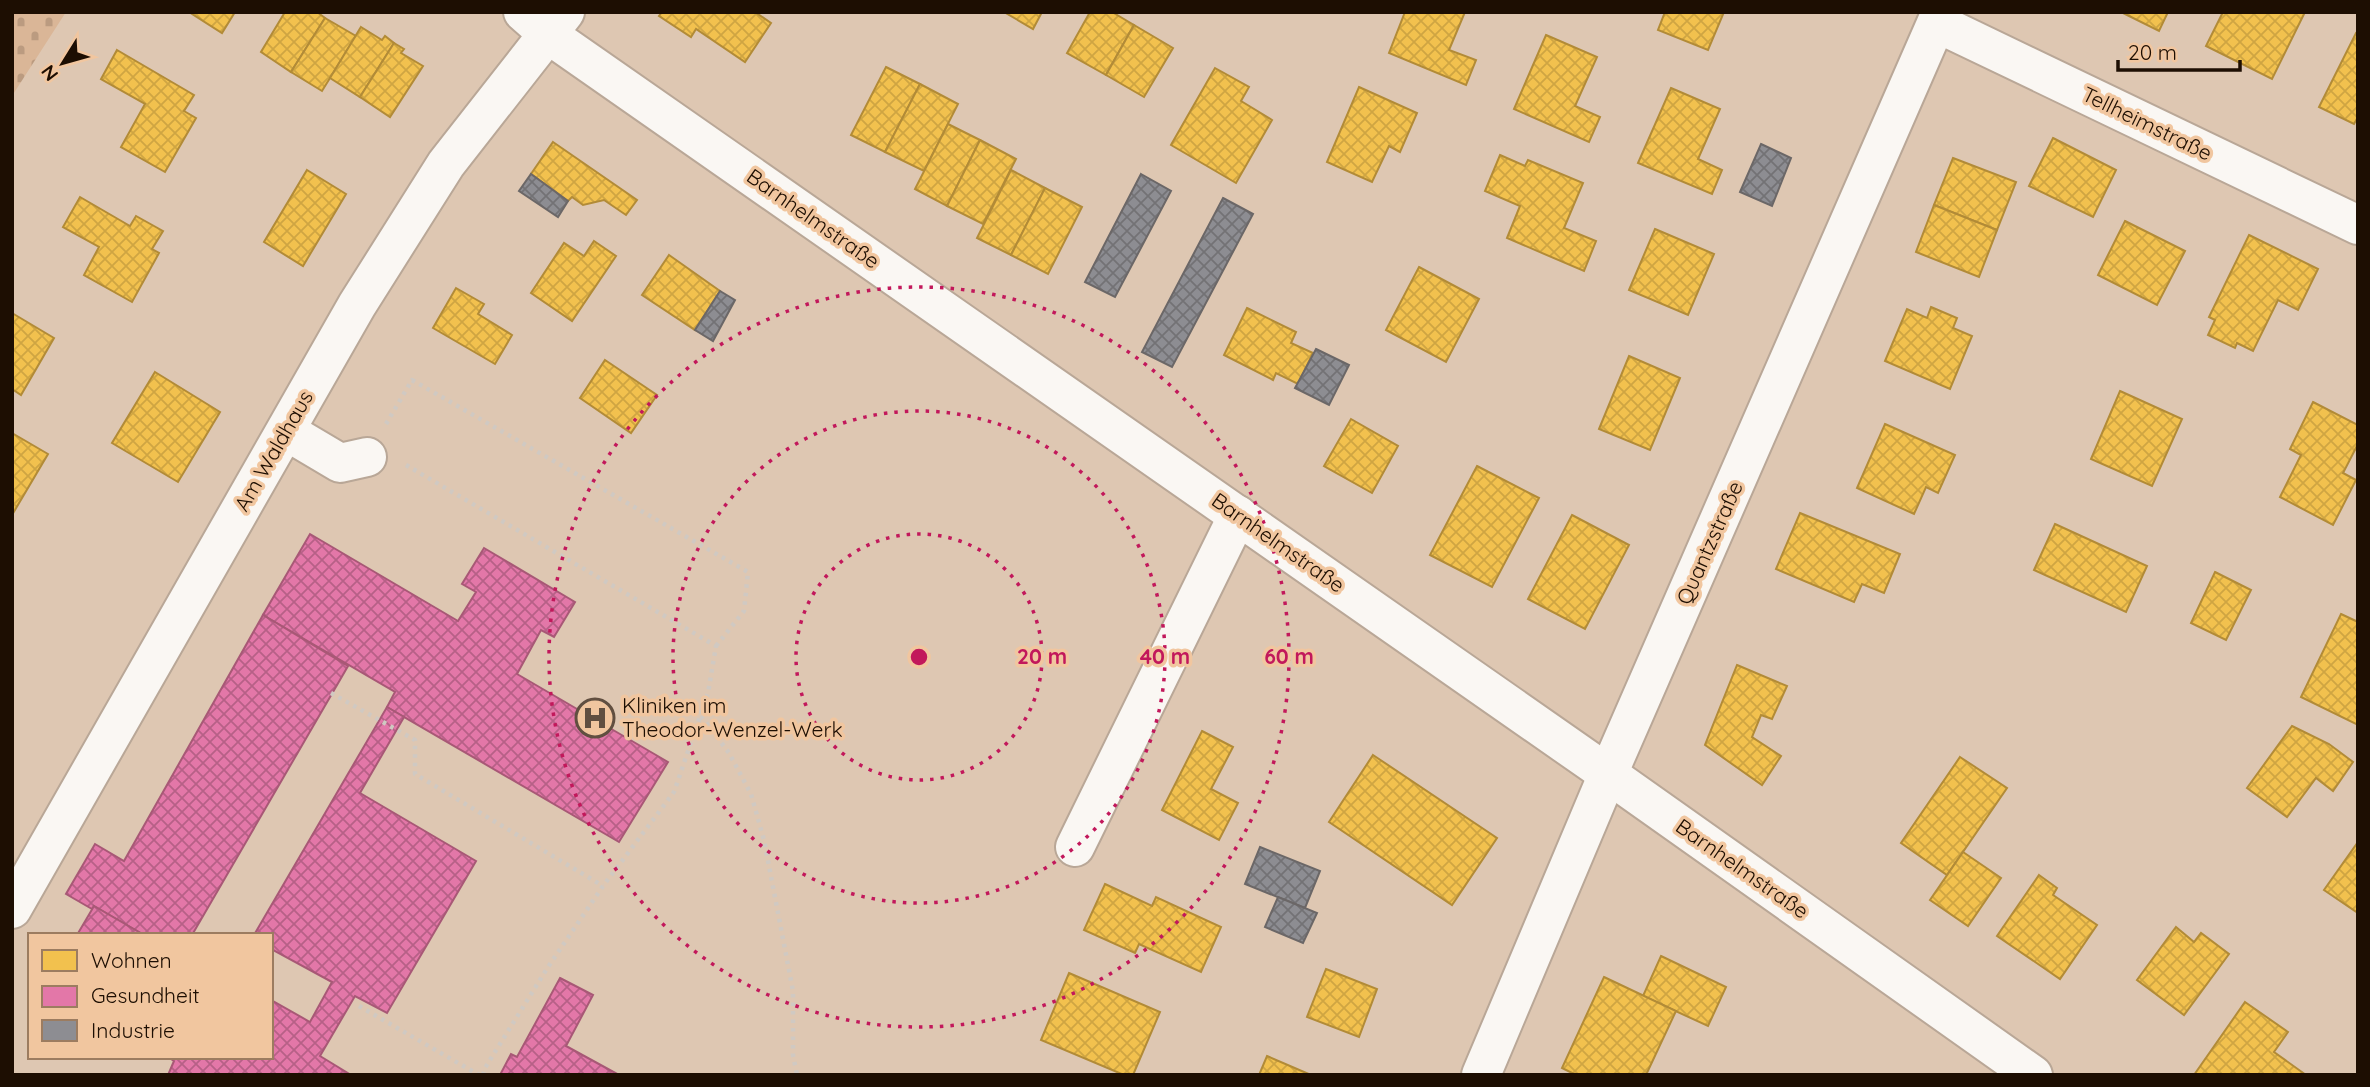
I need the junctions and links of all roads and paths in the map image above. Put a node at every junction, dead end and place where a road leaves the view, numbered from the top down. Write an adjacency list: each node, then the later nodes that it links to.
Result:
1 (1939, 18): 3 (street, Tellheimstraße); 10 (street, Quantzstraße)
2 (545, 20): 4 (street, Am Waldhaus); 6 (street, Barnhelmstraße)
3 (2358, 225)
4 (286, 431): 5 (street); 13 (street, Am Waldhaus)
5 (370, 451): 7 (path); 7 (path)
6 (1238, 516): 10 (street, Barnhelmstraße); 11 (street)
7 (716, 646): 9 (path)
8 (331, 693): 12 (path)
9 (700, 716): 12 (path); 16 (path)
10 (1608, 774): 17 (street, Quantzstraße); 18 (street, Barnhelmstraße)
11 (1075, 847)
12 (603, 886): 15 (path)
13 (12, 909)
14 (359, 1006): 15 (path)
15 (481, 1075)
16 (797, 1075)
17 (1481, 1075)
18 (2034, 1075)

